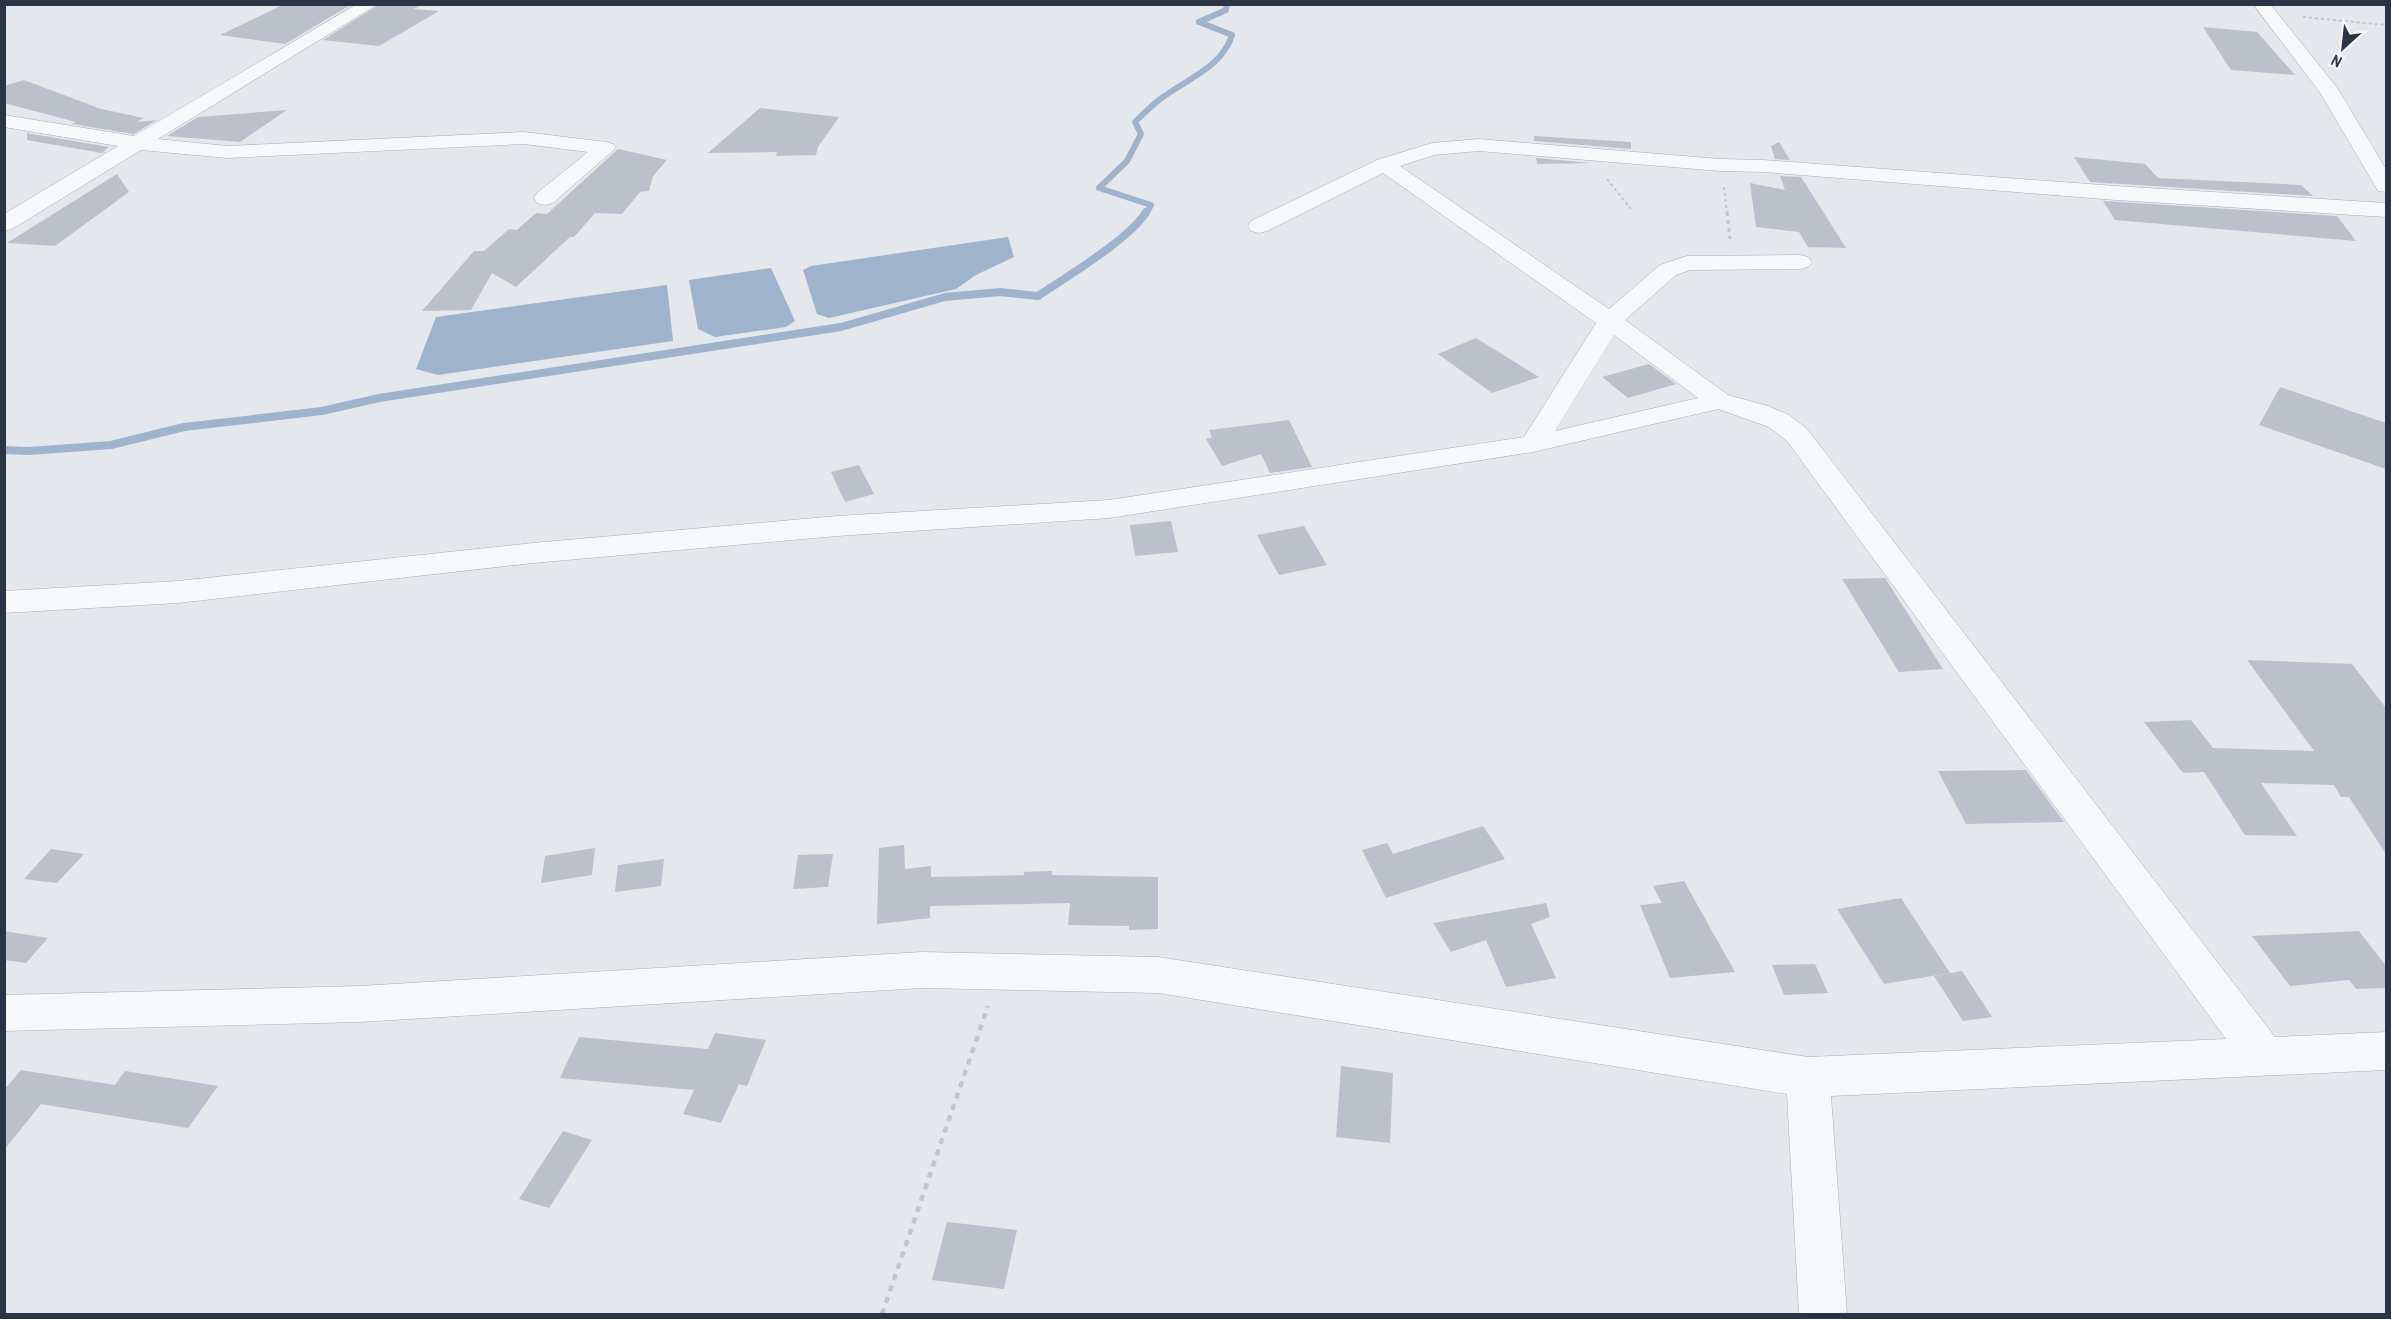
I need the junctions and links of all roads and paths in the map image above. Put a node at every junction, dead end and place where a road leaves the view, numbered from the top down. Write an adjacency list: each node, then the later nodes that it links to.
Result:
1 (370, 4): 5 (street)
2 (2264, 9): 3 (path); 8 (street)
3 (2386, 25)
4 (4, 121): 5 (street)
5 (136, 143): 9 (street); 11 (street)
6 (1384, 164): 7 (street); 12 (street); 15 (street)
7 (1720, 165): 10 (street); 13 (path)
8 (2386, 186)
9 (545, 198)
10 (2386, 210)
11 (4, 224)
12 (1259, 226)
13 (1722, 261): 14 (street); 15 (street)
14 (1800, 262)
15 (1610, 321): 16 (street); 17 (street)
16 (1719, 401): 17 (street); 22 (street)
17 (1533, 444): 18 (street)
18 (4, 602)
19 (1000, 972): 20 (street); 23 (street); 24 (path)
20 (4, 1013)
21 (2386, 1051): 22 (street)
22 (2264, 1056): 23 (street)
23 (1808, 1077): 25 (street)
24 (882, 1314)
25 (1823, 1314)

